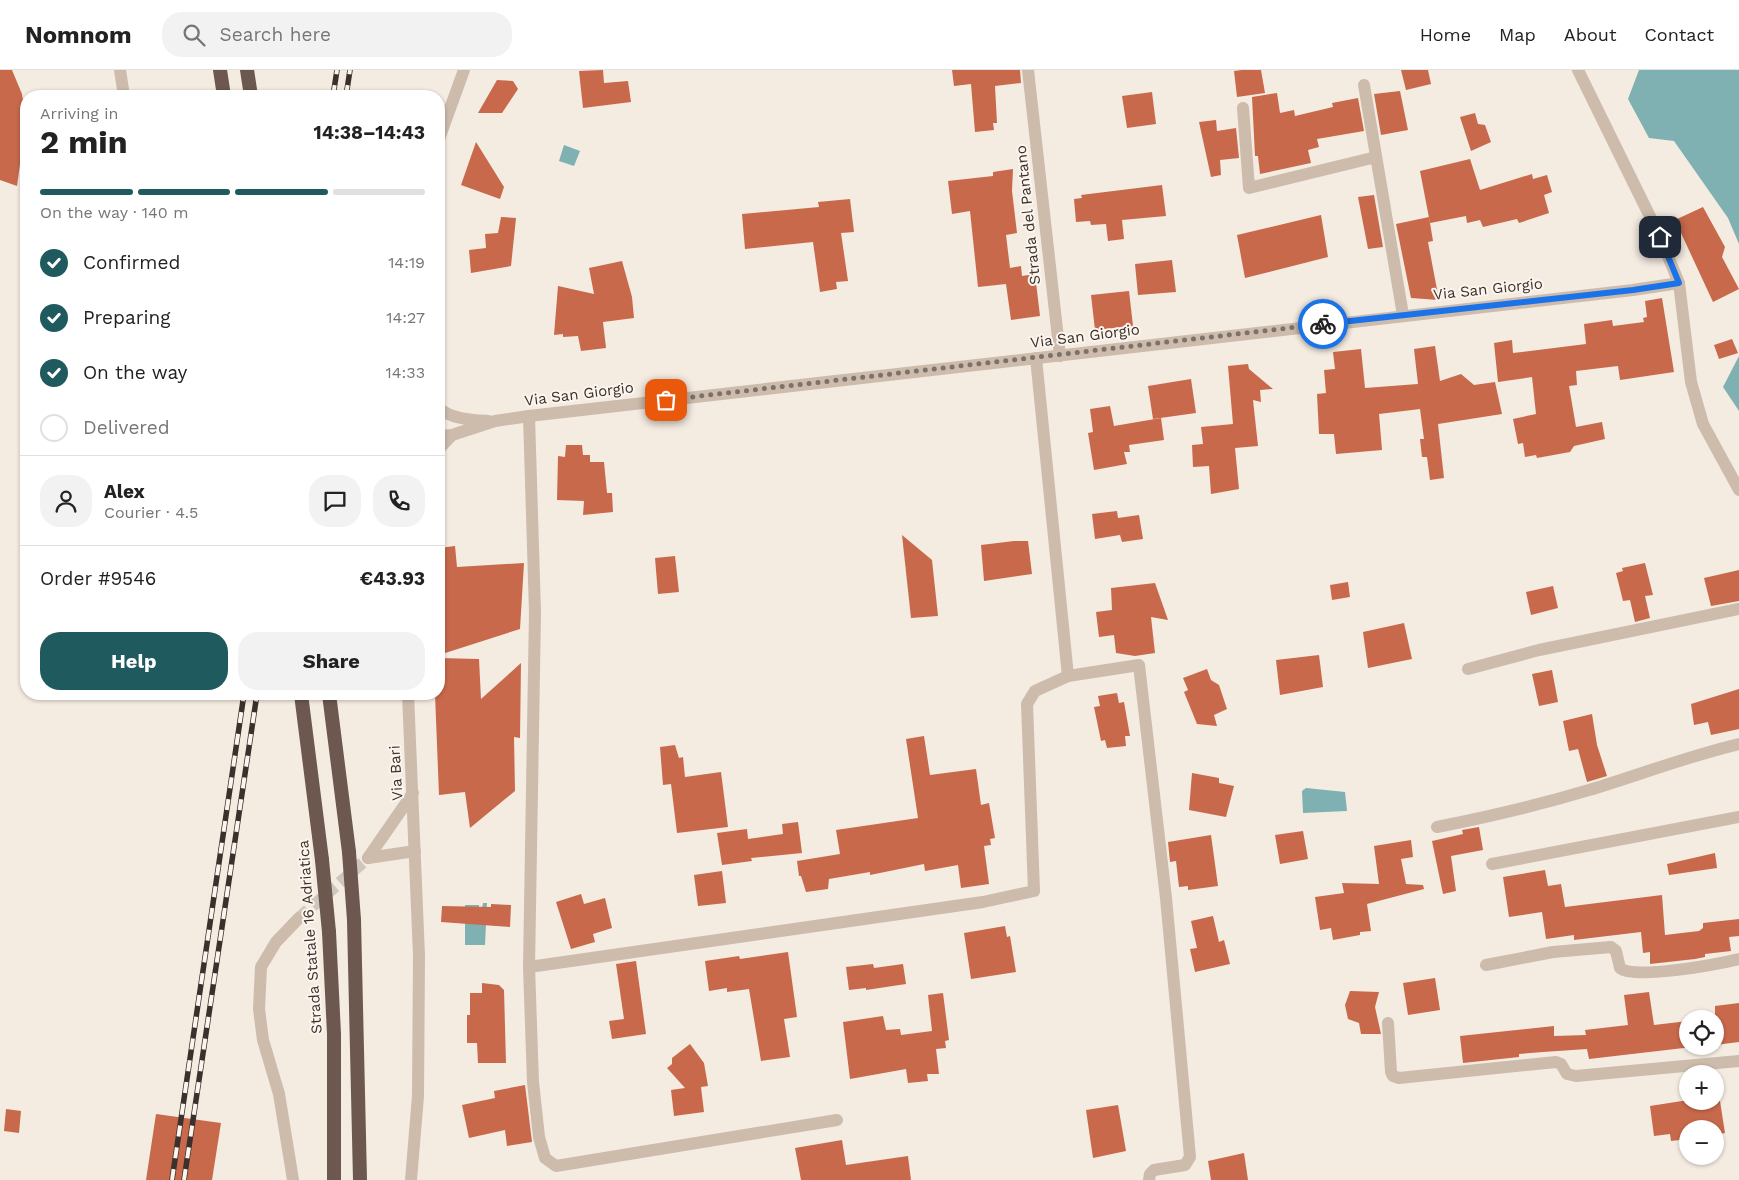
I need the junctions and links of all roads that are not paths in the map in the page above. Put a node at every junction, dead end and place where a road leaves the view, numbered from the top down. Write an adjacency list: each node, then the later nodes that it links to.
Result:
1 (120, 70): 8 (street)
2 (220, 70): 9 (highway)
3 (247, 70): 10 (highway)
4 (464, 70): 12 (street)
5 (1028, 70): 16 (street, Strada del Pantano)
6 (1578, 70): 14 (street)
7 (1364, 85): 13 (street)
8 (123, 90)
9 (223, 90)
10 (250, 90)
11 (1243, 108): 13 (street)
12 (445, 122)
13 (1376, 158): 15 (street)
14 (1679, 283): 15 (street, Via San Giorgio); 24 (street)
15 (1403, 315): 16 (street, Via San Giorgio)
16 (1060, 356): 17 (street, Via San Giorgio)
17 (1036, 358): 19 (street, Via San Giorgio); 27 (street)
18 (445, 413): 20 (street, Via San Giorgio)
19 (529, 416): 20 (street, Via San Giorgio); 40 (street)
20 (495, 422): 21 (street, Via San Giorgio)
21 (452, 435): 22 (street, Via San Giorgio); 23 (street)
22 (445, 436)
23 (445, 443)
24 (1739, 490)
25 (1739, 609): 26 (street)
26 (1468, 669)
27 (1068, 676): 40 (street); 48 (street)
28 (302, 700): 45 (highway, Strada Statale 16 Adriatica, bridge)
29 (330, 700): 46 (highway, bridge)
30 (408, 700): 32 (street, Via Bari)
31 (1739, 744): 34 (street)
32 (413, 793): 35 (street, Via Bari); 35 (street)
33 (1739, 817): 36 (street)
34 (1437, 827)
35 (415, 851): 47 (street, Via Bari)
36 (1492, 864)
37 (299, 918): 44 (street)
38 (1739, 959): 39 (street)
39 (1486, 965)
40 (529, 967): 43 (street)
41 (1388, 1023): 42 (street)
42 (1739, 1061)
43 (837, 1120)
44 (293, 1180)
45 (334, 1180)
46 (360, 1180)
47 (411, 1180)
48 (1148, 1180)

